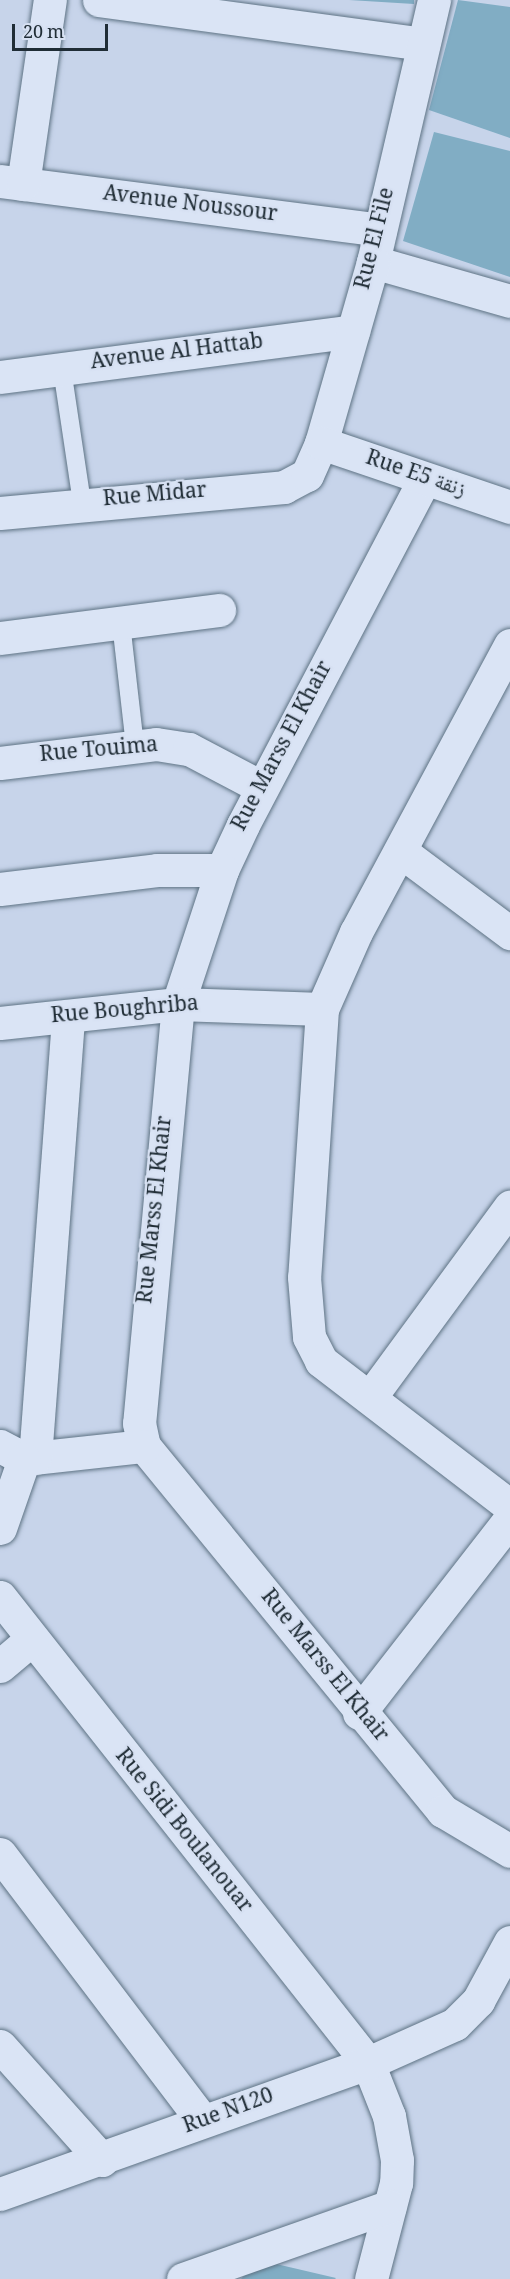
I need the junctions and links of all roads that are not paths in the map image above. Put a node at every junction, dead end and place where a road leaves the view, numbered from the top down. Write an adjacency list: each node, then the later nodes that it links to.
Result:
1 (50, 0): 5 (street)
2 (99, 0): 4 (street)
3 (434, 0): 4 (street, Rue El File)
4 (423, 44): 6 (street, Rue El File)
5 (12, 182): 6 (street, Avenue Noussour)
6 (380, 230): 7 (street, Rue El File)
7 (373, 262): 8 (street); 9 (street, Rue El File)
8 (510, 301)
9 (353, 331): 10 (street, Avenue Al Hattab); 12 (street, Rue El File)
10 (62, 369): 11 (street, Avenue Al Hattab); 15 (lane)
11 (0, 377)
12 (321, 443): 13 (street, Rue El File); 14 (street, Rue E5 زنقة)
13 (307, 475): 15 (street, Rue Midar)
14 (424, 480): 16 (street, Rue E5 زنقة); 25 (street, Rue Marss El Khair)
15 (82, 503): 17 (street, Rue Midar)
16 (510, 507)
17 (0, 513)
18 (219, 610): 19 (street)
19 (121, 623): 20 (street); 23 (lane)
20 (0, 639)
21 (510, 645): 22 (street)
22 (499, 691): 26 (street)
23 (135, 746): 24 (street, Rue Touima); 25 (street, Rue Touima)
24 (0, 763)
25 (261, 787): 27 (street, Rue Marss El Khair)
26 (403, 853): 29 (street); 31 (street)
27 (222, 870): 28 (street); 30 (street, Rue Marss El Khair)
28 (0, 889)
29 (510, 933)
30 (178, 1004): 31 (street, Rue Boughriba); 32 (street, Rue Boughriba); 36 (street, Rue Marss El Khair)
31 (322, 1009): 35 (street)
32 (68, 1016): 33 (street, Rue Boughriba); 37 (street)
33 (0, 1023)
34 (510, 1207): 35 (street)
35 (371, 1396): 38 (street)
36 (144, 1446): 37 (street); 44 (street, Rue Marss El Khair)
37 (20, 1454): 40 (street)
38 (510, 1506)
39 (510, 1519): 44 (street)
40 (0, 1528)
41 (0, 1597): 42 (street, Rue Sidi Boulanouar)
42 (32, 1639): 43 (street); 49 (street, Rue Sidi Boulanouar)
43 (0, 1666)
44 (359, 1713): 45 (street, Rue Marss El Khair)
45 (510, 1851)
46 (0, 1854): 50 (street)
47 (510, 1942): 49 (street, Rue N120)
48 (0, 2046): 51 (street)
49 (368, 2063): 50 (street, Rue N120); 53 (street, Rue Sidi Boulanouar)
50 (203, 2121): 51 (street, Rue N120)
51 (102, 2160): 52 (street, Rue N120)
52 (0, 2194)
53 (390, 2206): 54 (street); 55 (street, Rue Sidi Boulanouar)
54 (195, 2277)
55 (371, 2279)

